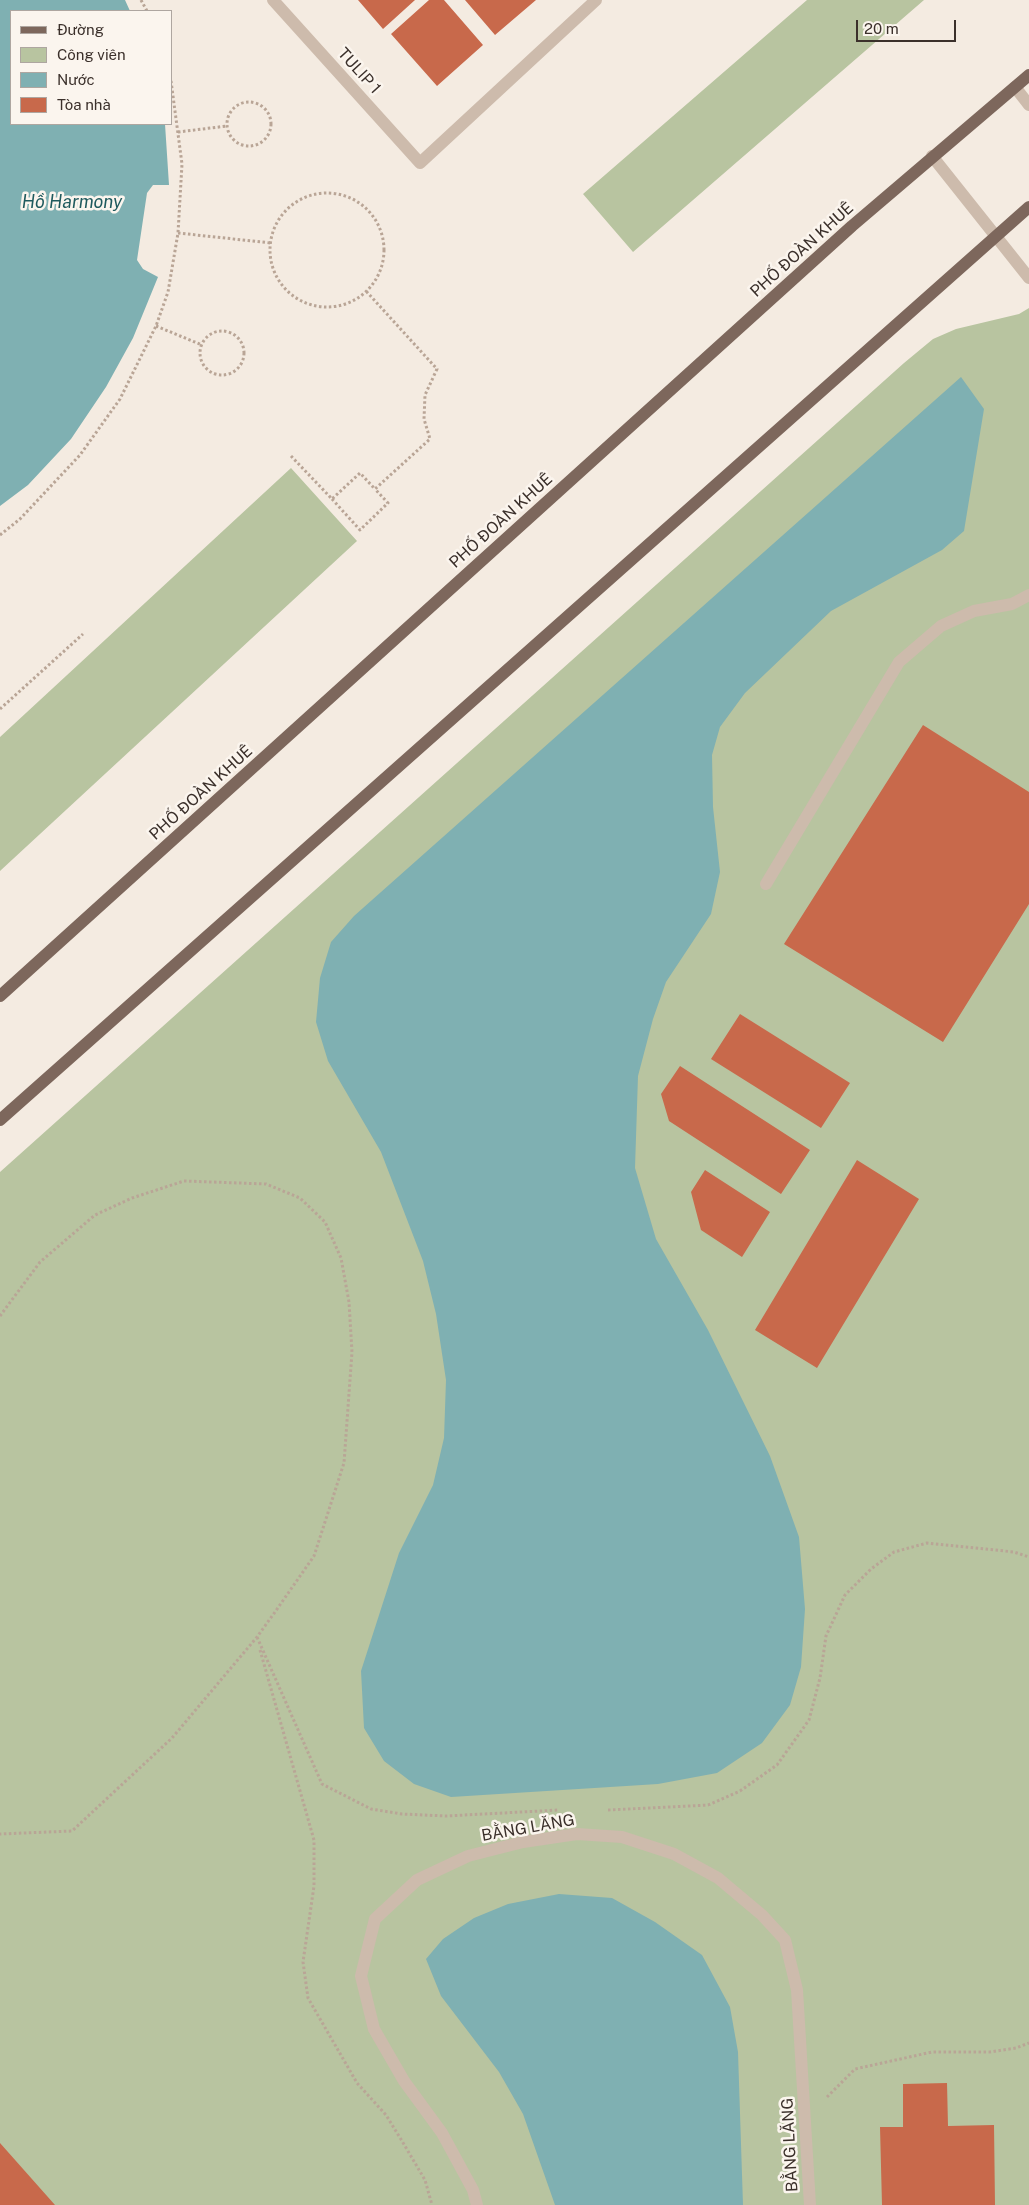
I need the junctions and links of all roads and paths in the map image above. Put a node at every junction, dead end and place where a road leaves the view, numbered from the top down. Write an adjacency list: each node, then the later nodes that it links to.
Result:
1 (273, 0): 2 (street, TULIP 1)
2 (596, 0)
3 (1029, 75): 4 (main road, PHỐ ĐOÀN KHUÊ)
4 (1015, 87): 6 (street); 9 (main road, PHỐ ĐOÀN KHUÊ)
5 (172, 88): 8 (path)
6 (1029, 105)
7 (227, 126): 7 (path); 8 (path)
8 (178, 132): 11 (path)
9 (932, 156): 12 (street); 26 (main road, PHỐ ĐOÀN KHUÊ)
10 (1029, 207): 12 (main road)
11 (178, 233): 13 (path); 16 (path)
12 (996, 237): 14 (street); 27 (main road)
13 (271, 243): 15 (path); 15 (path)
14 (1029, 278)
15 (366, 291): 19 (path)
16 (156, 326): 17 (path); 21 (path)
17 (202, 345): 17 (path)
18 (291, 456): 20 (path)
19 (375, 489): 20 (path); 20 (path)
20 (332, 499)
21 (0, 535)
22 (1029, 595): 25 (street)
23 (83, 634): 24 (path)
24 (0, 709)
25 (766, 884)
26 (0, 996)
27 (0, 1120)
28 (0, 1316): 30 (path)
29 (1029, 1558): 32 (path)
30 (256, 1637): 31 (path); 33 (path); 36 (path)
31 (566, 1810)
32 (601, 1810)
33 (0, 1834)
34 (1029, 2043): 35 (path)
35 (822, 2101)
36 (432, 2205)
37 (477, 2205): 38 (street, BẰNG LĂNG)
38 (810, 2205)

